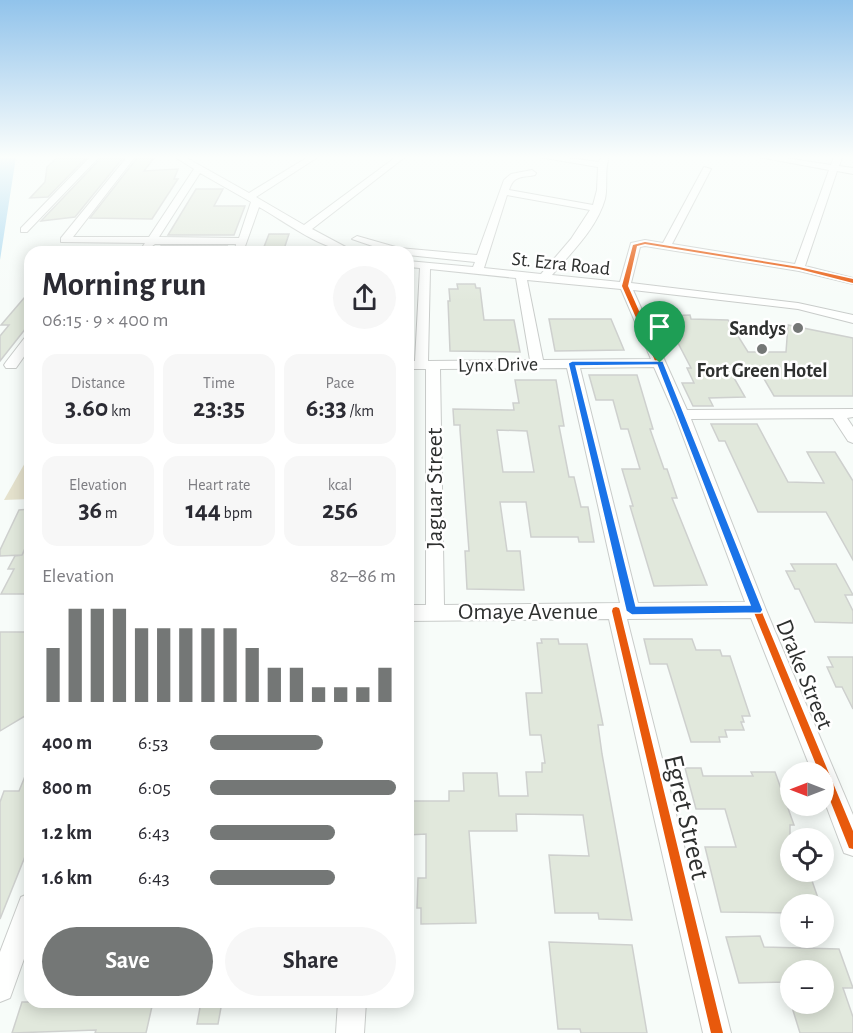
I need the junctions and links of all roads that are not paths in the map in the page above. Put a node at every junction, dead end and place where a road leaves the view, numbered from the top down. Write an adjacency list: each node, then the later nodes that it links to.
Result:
1 (48, 205): 14 (street)
2 (91, 205): 16 (street)
3 (176, 205): 17 (street)
4 (252, 205): 18 (street)
5 (262, 205): 13 (street)
6 (336, 205): 13 (street)
7 (499, 205): 27 (street)
8 (579, 205): 12 (street)
9 (597, 205): 12 (street)
10 (688, 205): 19 (street)
11 (822, 205): 29 (street)
12 (595, 208): 31 (street)
13 (304, 229): 23 (street)
14 (24, 230)
15 (357, 239): 24 (street)
16 (103, 240): 17 (street); 20 (street)
17 (152, 241): 18 (street); 21 (street)
18 (244, 241): 22 (street)
19 (667, 245): 29 (street); 33 (street)
20 (98, 246)
21 (148, 246)
22 (242, 246)
23 (327, 246)
24 (381, 246)
25 (414, 254): 27 (street)
26 (414, 265): 28 (street, St. Ezra Road)
27 (480, 265): 28 (street, St. Ezra Road); 30 (street, St. Ezra Road)
28 (425, 266): 39 (street, Jaguar Street)
29 (799, 268): 32 (street)
30 (521, 275): 31 (street, St. Ezra Road); 36 (street)
31 (545, 277): 33 (street, St. Ezra Road)
32 (853, 281)
33 (625, 286): 34 (street, St. Ezra Road); 38 (street, Drake Street)
34 (853, 319)
35 (24, 347): 40 (street)
36 (537, 363): 37 (street, Lynx Drive); 39 (street, Lynx Drive)
37 (572, 363): 38 (street, Lynx Drive); 47 (street, Egret Street)
38 (660, 363): 42 (street, Drake Street)
39 (421, 364): 46 (street, Jaguar Street)
40 (11, 365)
41 (853, 413): 43 (street)
42 (682, 414): 43 (street); 45 (street, Drake Street)
43 (837, 414): 44 (street)
44 (853, 438)
45 (757, 610): 47 (street, Omaye Avenue); 49 (street, Drake Street)
46 (435, 611): 47 (street, Omaye Avenue); 48 (street, Omaye Avenue)
47 (624, 611): 55 (street, Egret Street)
48 (414, 613)
49 (845, 806): 50 (street, Drake Street)
50 (853, 844)
51 (24, 922): 52 (street)
52 (0, 988)
53 (352, 1008): 54 (street)
54 (350, 1033)
55 (717, 1033)

